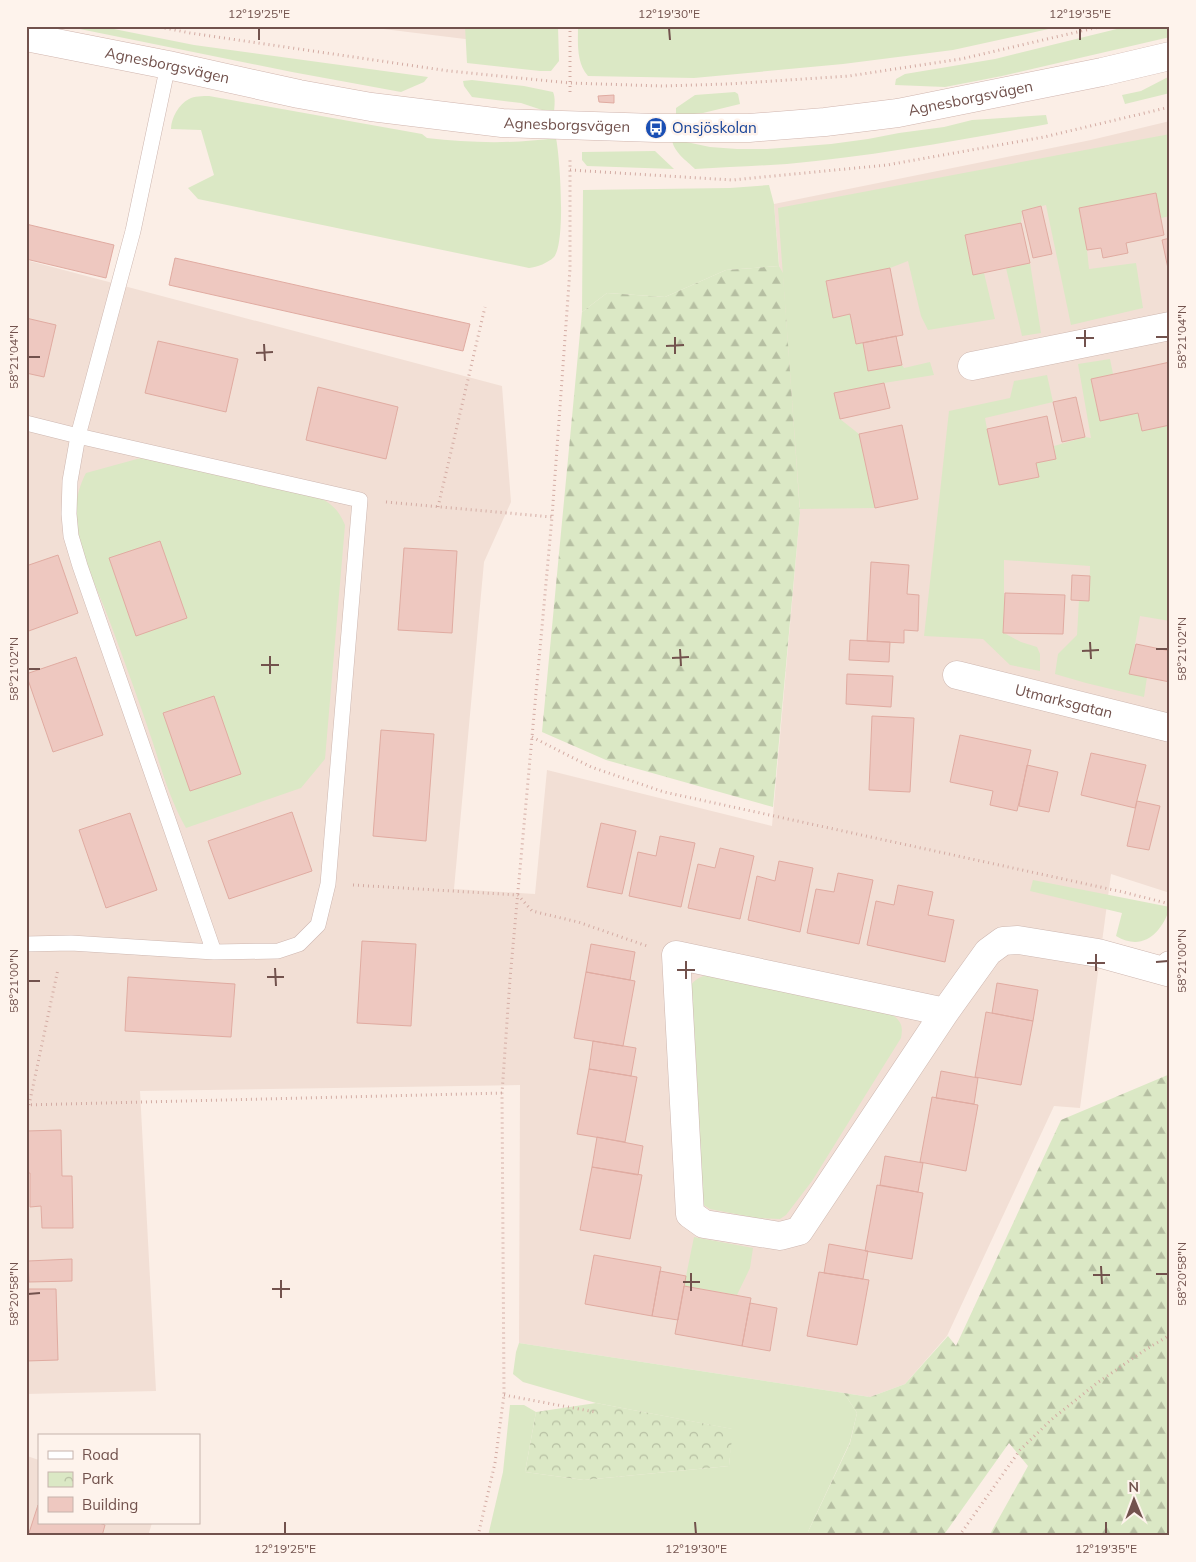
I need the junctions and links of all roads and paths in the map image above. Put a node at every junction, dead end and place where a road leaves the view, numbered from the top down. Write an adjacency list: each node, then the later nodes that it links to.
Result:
1 (155, 26): 7 (path)
2 (570, 26): 7 (path)
3 (1103, 26): 7 (path)
4 (26, 37): 6 (street, Agnesborgsvägen)
5 (1170, 56): 9 (street, Agnesborgsvägen)
6 (168, 65): 9 (street, Agnesborgsvägen); 15 (lane)
7 (570, 83): 9 (path)
8 (1170, 107): 10 (path)
9 (571, 126): 10 (path)
10 (570, 170): 18 (path)
11 (485, 307): 17 (path)
12 (1170, 326): 13 (street)
13 (972, 366)
14 (26, 422): 15 (lane)
15 (78, 436): 16 (lane); 27 (lane)
16 (360, 500): 17 (path); 22 (lane)
17 (438, 507): 18 (path)
18 (552, 517): 21 (path)
19 (957, 675): 20 (street, Utmarksgatan)
20 (1170, 728)
21 (532, 737): 23 (path); 24 (path)
22 (328, 884): 23 (path); 27 (lane)
23 (518, 895): 28 (path); 31 (path)
24 (1170, 904)
25 (26, 944): 26 (lane)
26 (63, 944): 27 (lane); 32 (path)
27 (214, 952)
28 (676, 955): 30 (street); 30 (street)
29 (1170, 965): 30 (street)
30 (945, 1012)
31 (502, 1093): 32 (path); 34 (path)
32 (27, 1105)
33 (1170, 1335): 37 (path)
34 (504, 1395): 35 (path); 36 (path)
35 (595, 1412)
36 (478, 1536)
37 (959, 1536)

